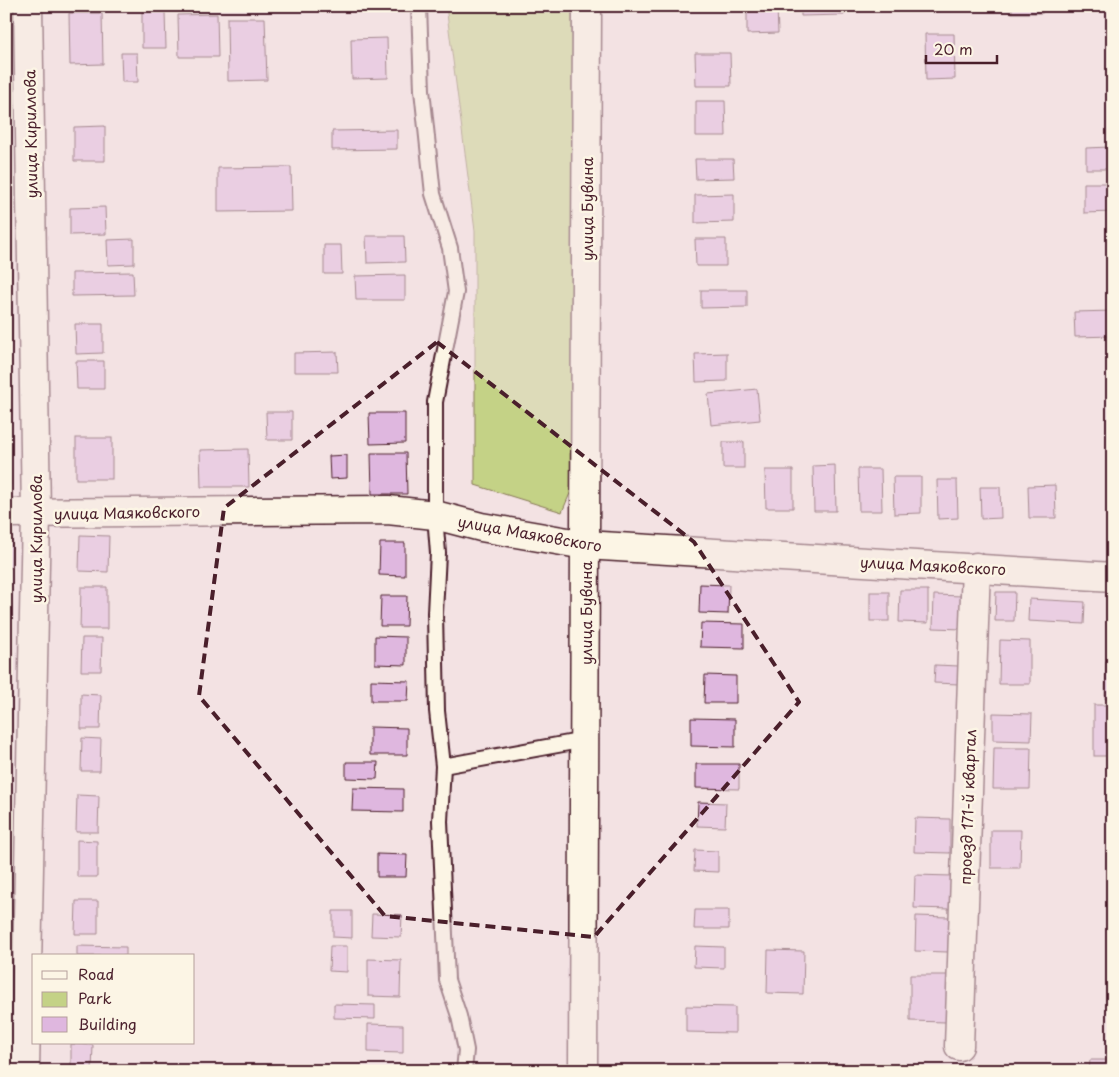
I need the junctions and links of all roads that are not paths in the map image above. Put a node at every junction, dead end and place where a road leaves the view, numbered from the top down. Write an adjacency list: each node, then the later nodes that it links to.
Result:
1 (28, 6): 5 (street, улица Кириллова)
2 (419, 6): 6 (lane)
3 (587, 6): 7 (street, улица Бувина)
4 (6, 513): 5 (street, улица Маяковского)
5 (36, 513): 6 (street, улица Маяковского); 13 (street, улица Кириллова)
6 (434, 515): 7 (street, улица Маяковского); 11 (lane)
7 (585, 545): 8 (street, улица Маяковского); 10 (street, улица Бувина)
8 (976, 567): 9 (street, улица Маяковского); 12 (street, проезд 171-й квартал)
9 (1113, 577)
10 (584, 740): 11 (lane); 15 (street, улица Бувина)
11 (443, 766): 14 (lane)
12 (959, 1046)
13 (25, 1071)
14 (464, 1071)
15 (584, 1071)

